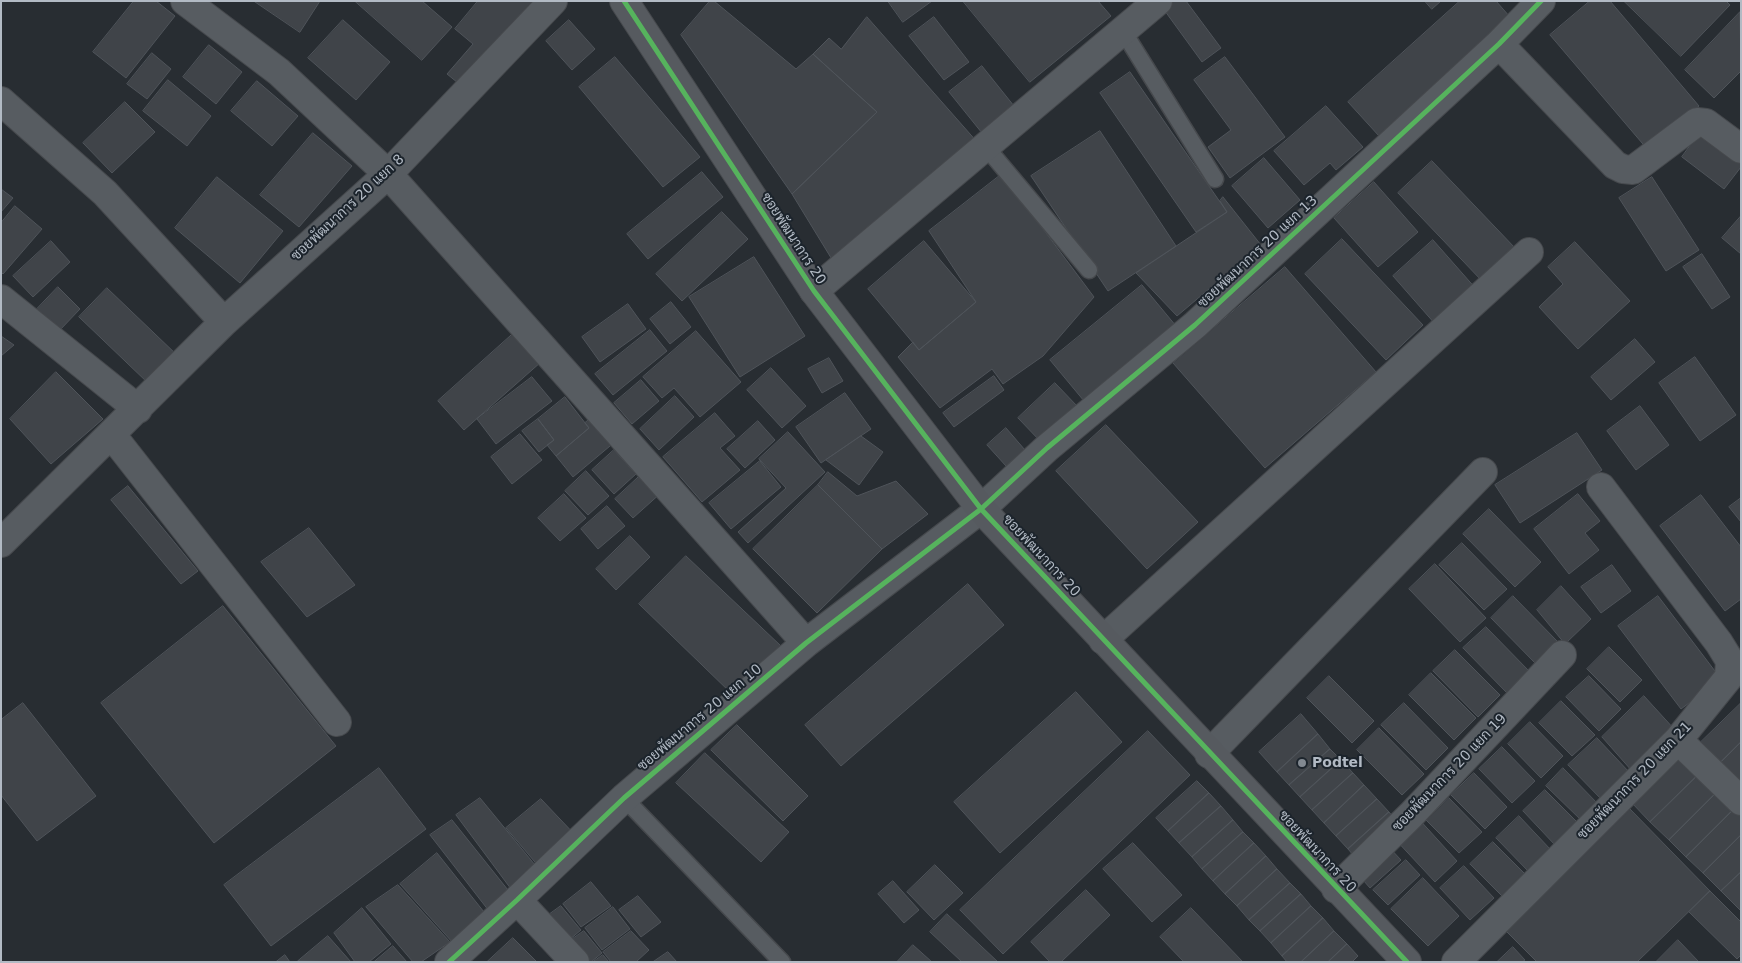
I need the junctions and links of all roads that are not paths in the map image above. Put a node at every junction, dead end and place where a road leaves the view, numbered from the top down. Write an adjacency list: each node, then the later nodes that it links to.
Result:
1 (185, 1): 11 (street)
2 (553, 1): 11 (street, ซอยพัฒนาการ 20 แยก 8)
3 (624, 1): 15 (street, ซอยพัฒนาการ 20)
4 (1158, 1): 6 (street)
5 (1541, 1): 7 (street, ซอยพัฒนาการ 20 แยก 13)
6 (1123, 31): 9 (street); 12 (lane)
7 (1499, 44): 10 (street); 22 (street, ซอยพัฒนาการ 20 แยก 13)
8 (1, 101): 17 (street)
9 (986, 147): 14 (lane); 15 (street)
10 (1741, 149)
11 (388, 174): 17 (street, ซอยพัฒนาการ 20 แยก 8); 25 (street)
12 (1215, 178)
13 (1529, 252): 24 (street)
14 (1089, 270)
15 (814, 291): 22 (street, ซอยพัฒนาการ 20)
16 (1, 299): 18 (street)
17 (224, 322): 18 (street, ซอยพัฒนาการ 20 แยก 8)
18 (138, 409): 19 (street, ซอยพัฒนาการ 20 แยก 8)
19 (111, 434): 23 (street, ซอยพัฒนาการ 20 แยก 8); 27 (street)
20 (1484, 472): 29 (street)
21 (1601, 487): 28 (street, ซอยพัฒนาการ 20 แยก 21)
22 (981, 509): 24 (street, ซอยพัฒนาการ 20); 25 (street, ซอยพัฒนาการ 20 แยก 10)
23 (1, 543)
24 (1103, 640): 29 (street, ซอยพัฒนาการ 20)
25 (806, 643): 30 (street, ซอยพัฒนาการ 20 แยก 10)
26 (1562, 655): 32 (street, ซอยพัฒนาการ 20 แยก 19)
27 (338, 722)
28 (1678, 740): 31 (street); 38 (street, ซอยพัฒนาการ 20 แยก 21)
29 (1209, 754): 32 (street, ซอยพัฒนาการ 20)
30 (624, 798): 33 (street, ซอยพัฒนาการ 20 แยก 10); 36 (lane)
31 (1741, 801)
32 (1336, 889): 37 (street, ซอยพัฒนาการ 20)
33 (517, 900): 34 (street, ซอยพัฒนาการ 20 แยก 10); 35 (street)
34 (449, 962)
35 (575, 962)
36 (782, 962)
37 (1407, 962)
38 (1456, 962)

